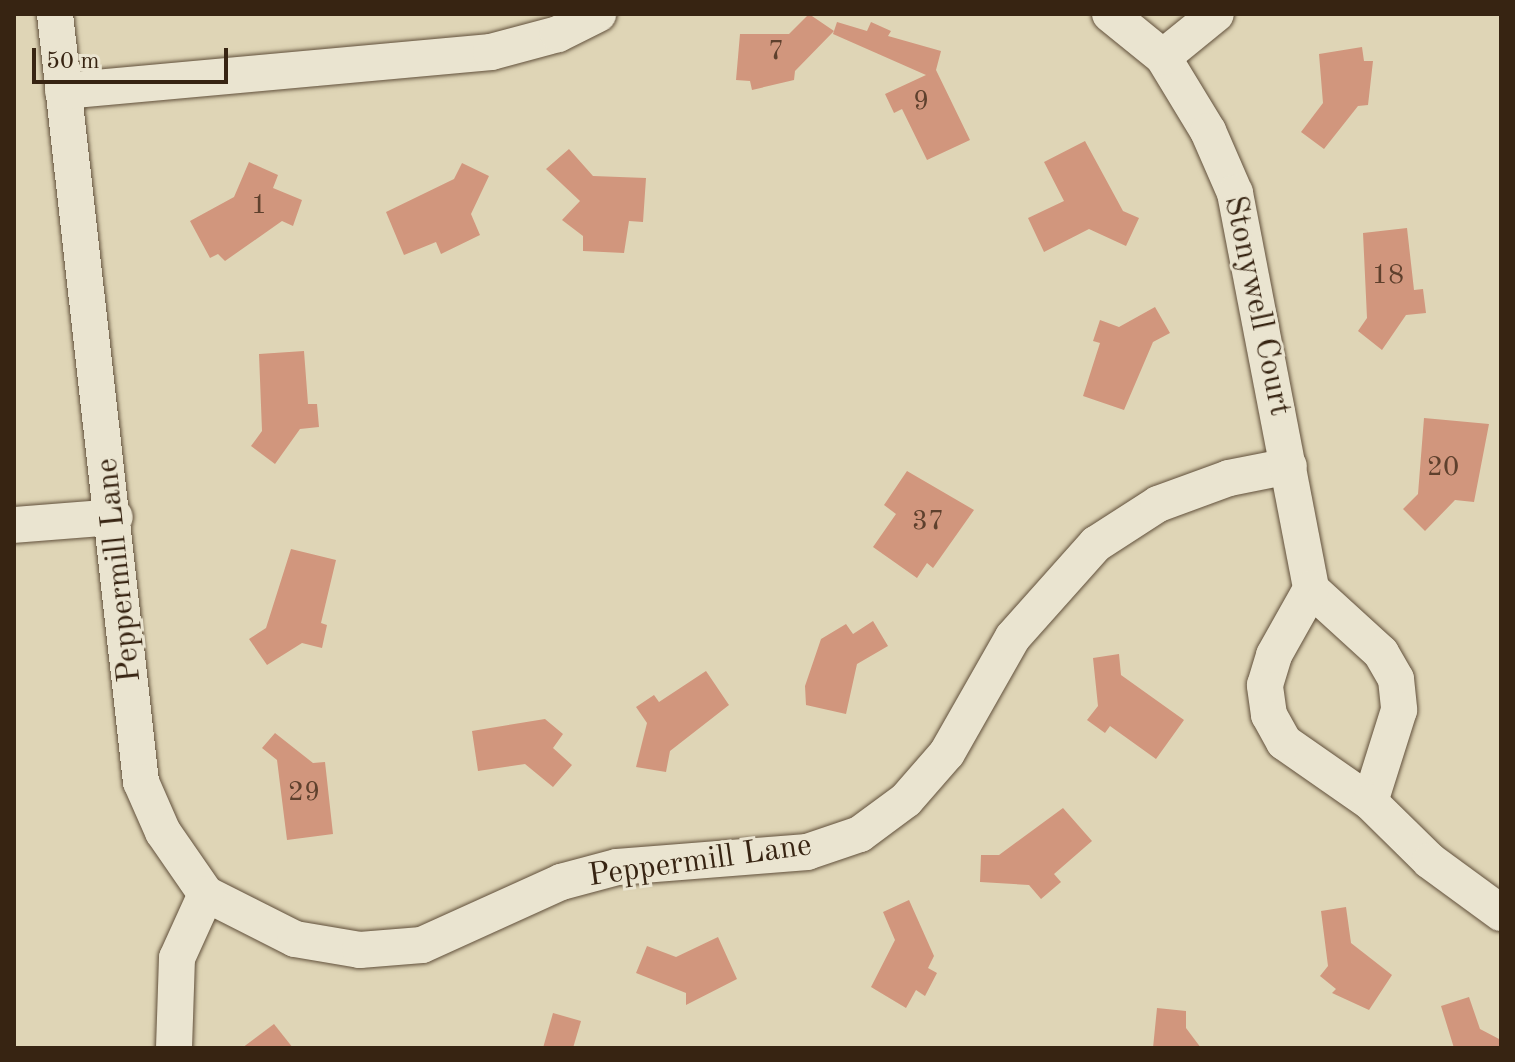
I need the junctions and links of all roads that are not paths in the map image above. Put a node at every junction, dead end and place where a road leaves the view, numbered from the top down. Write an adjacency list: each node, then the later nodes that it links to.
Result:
1 (55, 14): 6 (street, Peppermill Lane)
2 (598, 14): 6 (street)
3 (1110, 14): 5 (street, Stonywell Court)
4 (1216, 14): 5 (street)
5 (1163, 57): 7 (street, Stonywell Court)
6 (63, 91): 8 (street, Peppermill Lane)
7 (1289, 466): 10 (street, Stonywell Court); 12 (street, Peppermill Lane)
8 (115, 517): 9 (street); 12 (street, Peppermill Lane)
9 (14, 525)
10 (1311, 589): 11 (street); 11 (street)
11 (1370, 802): 13 (street)
12 (206, 894): 14 (street)
13 (1501, 913)
14 (174, 1048)

